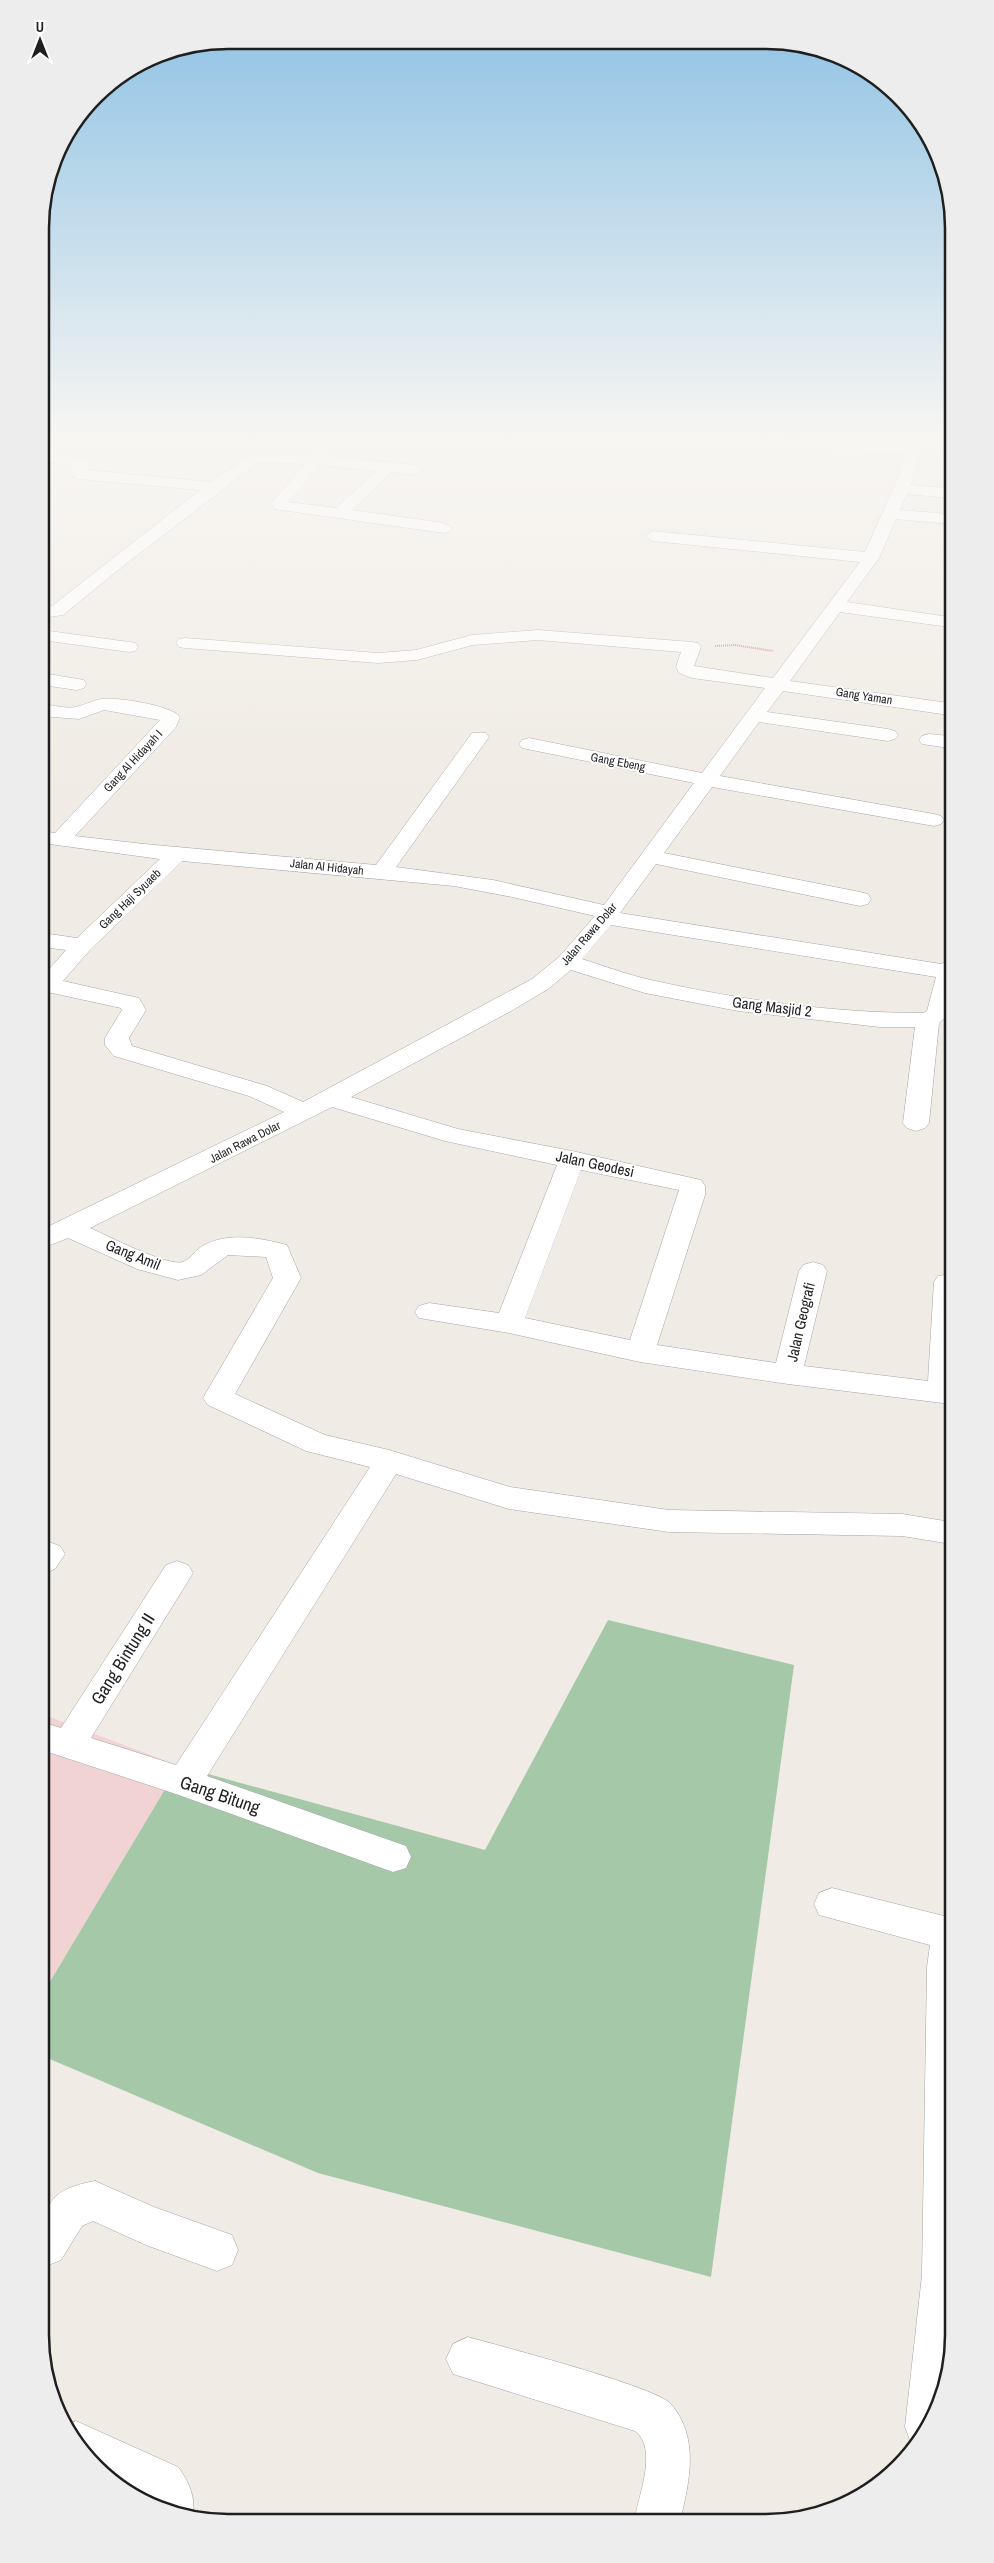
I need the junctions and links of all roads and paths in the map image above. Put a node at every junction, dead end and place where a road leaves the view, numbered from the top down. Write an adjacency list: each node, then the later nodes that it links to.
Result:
1 (123, 558): 5 (street)
2 (867, 558): 3 (street)
3 (871, 558): 4 (street, Jalan Rawa Dolar)
4 (836, 606): 6 (street); 13 (street, Jalan Rawa Dolar)
5 (49, 612)
6 (945, 621)
7 (49, 636): 9 (street)
8 (185, 643): 10 (street)
9 (129, 647)
10 (692, 647): 11 (path); 13 (street, Gang Yaman)
11 (777, 651)
12 (49, 680): 14 (street)
13 (779, 683): 15 (street, Gang Yaman); 17 (street, Jalan Rawa Dolar)
14 (77, 684)
15 (945, 708)
16 (49, 711): 25 (street, Gang Al Hidayah I)
17 (755, 716): 18 (street); 23 (street, Jalan Rawa Dolar)
18 (888, 734)
19 (479, 737): 28 (street)
20 (929, 740): 21 (street)
21 (945, 742)
22 (529, 744): 23 (street, Gang Ebeng)
23 (708, 780): 24 (street, Gang Ebeng); 27 (street, Jalan Rawa Dolar)
24 (934, 820)
25 (51, 838): 26 (street, Jalan Al Hidayah)
26 (178, 853): 28 (street, Jalan Al Hidayah); 32 (street, Gang Haji Syuaeb)
27 (650, 857): 29 (street); 30 (street, Jalan Rawa Dolar)
28 (381, 873): 30 (street, Jalan Al Hidayah)
29 (860, 899)
30 (607, 915): 33 (street, Jalan Rawa Dolar); 34 (street, Jalan Al Hidayah)
31 (49, 941): 32 (street)
32 (82, 945): 35 (street, Gang Haji Syuaeb)
33 (567, 962): 38 (street, Gang Masjid 2); 39 (street, Jalan Rawa Dolar)
34 (945, 969)
35 (49, 980)
36 (49, 985): 40 (street)
37 (945, 986): 38 (street)
38 (928, 1020): 41 (street)
39 (330, 1098): 40 (street, Jalan Rawa Dolar); 42 (street, Jalan Geodesi)
40 (304, 1112): 43 (street, Jalan Rawa Dolar)
41 (916, 1123)
42 (572, 1159): 47 (street); 48 (street, Jalan Geodesi)
43 (69, 1228): 44 (street, Jalan Rawa Dolar); 51 (street, Gang Amil)
44 (49, 1237)
45 (813, 1270): 49 (street, Jalan Geografi)
46 (429, 1312): 47 (street)
47 (509, 1324): 48 (street)
48 (640, 1352): 49 (street)
49 (788, 1374): 50 (street)
50 (945, 1394)
51 (389, 1461): 52 (street); 55 (street)
52 (945, 1532)
53 (177, 1573): 54 (street, Gang Bintung II)
54 (57, 1741): 55 (street, Gang Bitung)
55 (184, 1782): 56 (street, Gang Bitung)
56 (394, 1857)
57 (832, 1904): 58 (street)
58 (945, 1932)
59 (945, 2070): 63 (street)
60 (49, 2240): 61 (street)
61 (217, 2250)
62 (468, 2359): 66 (street)
63 (929, 2411)
64 (90, 2450): 65 (street)
65 (170, 2505)
66 (659, 2514)

